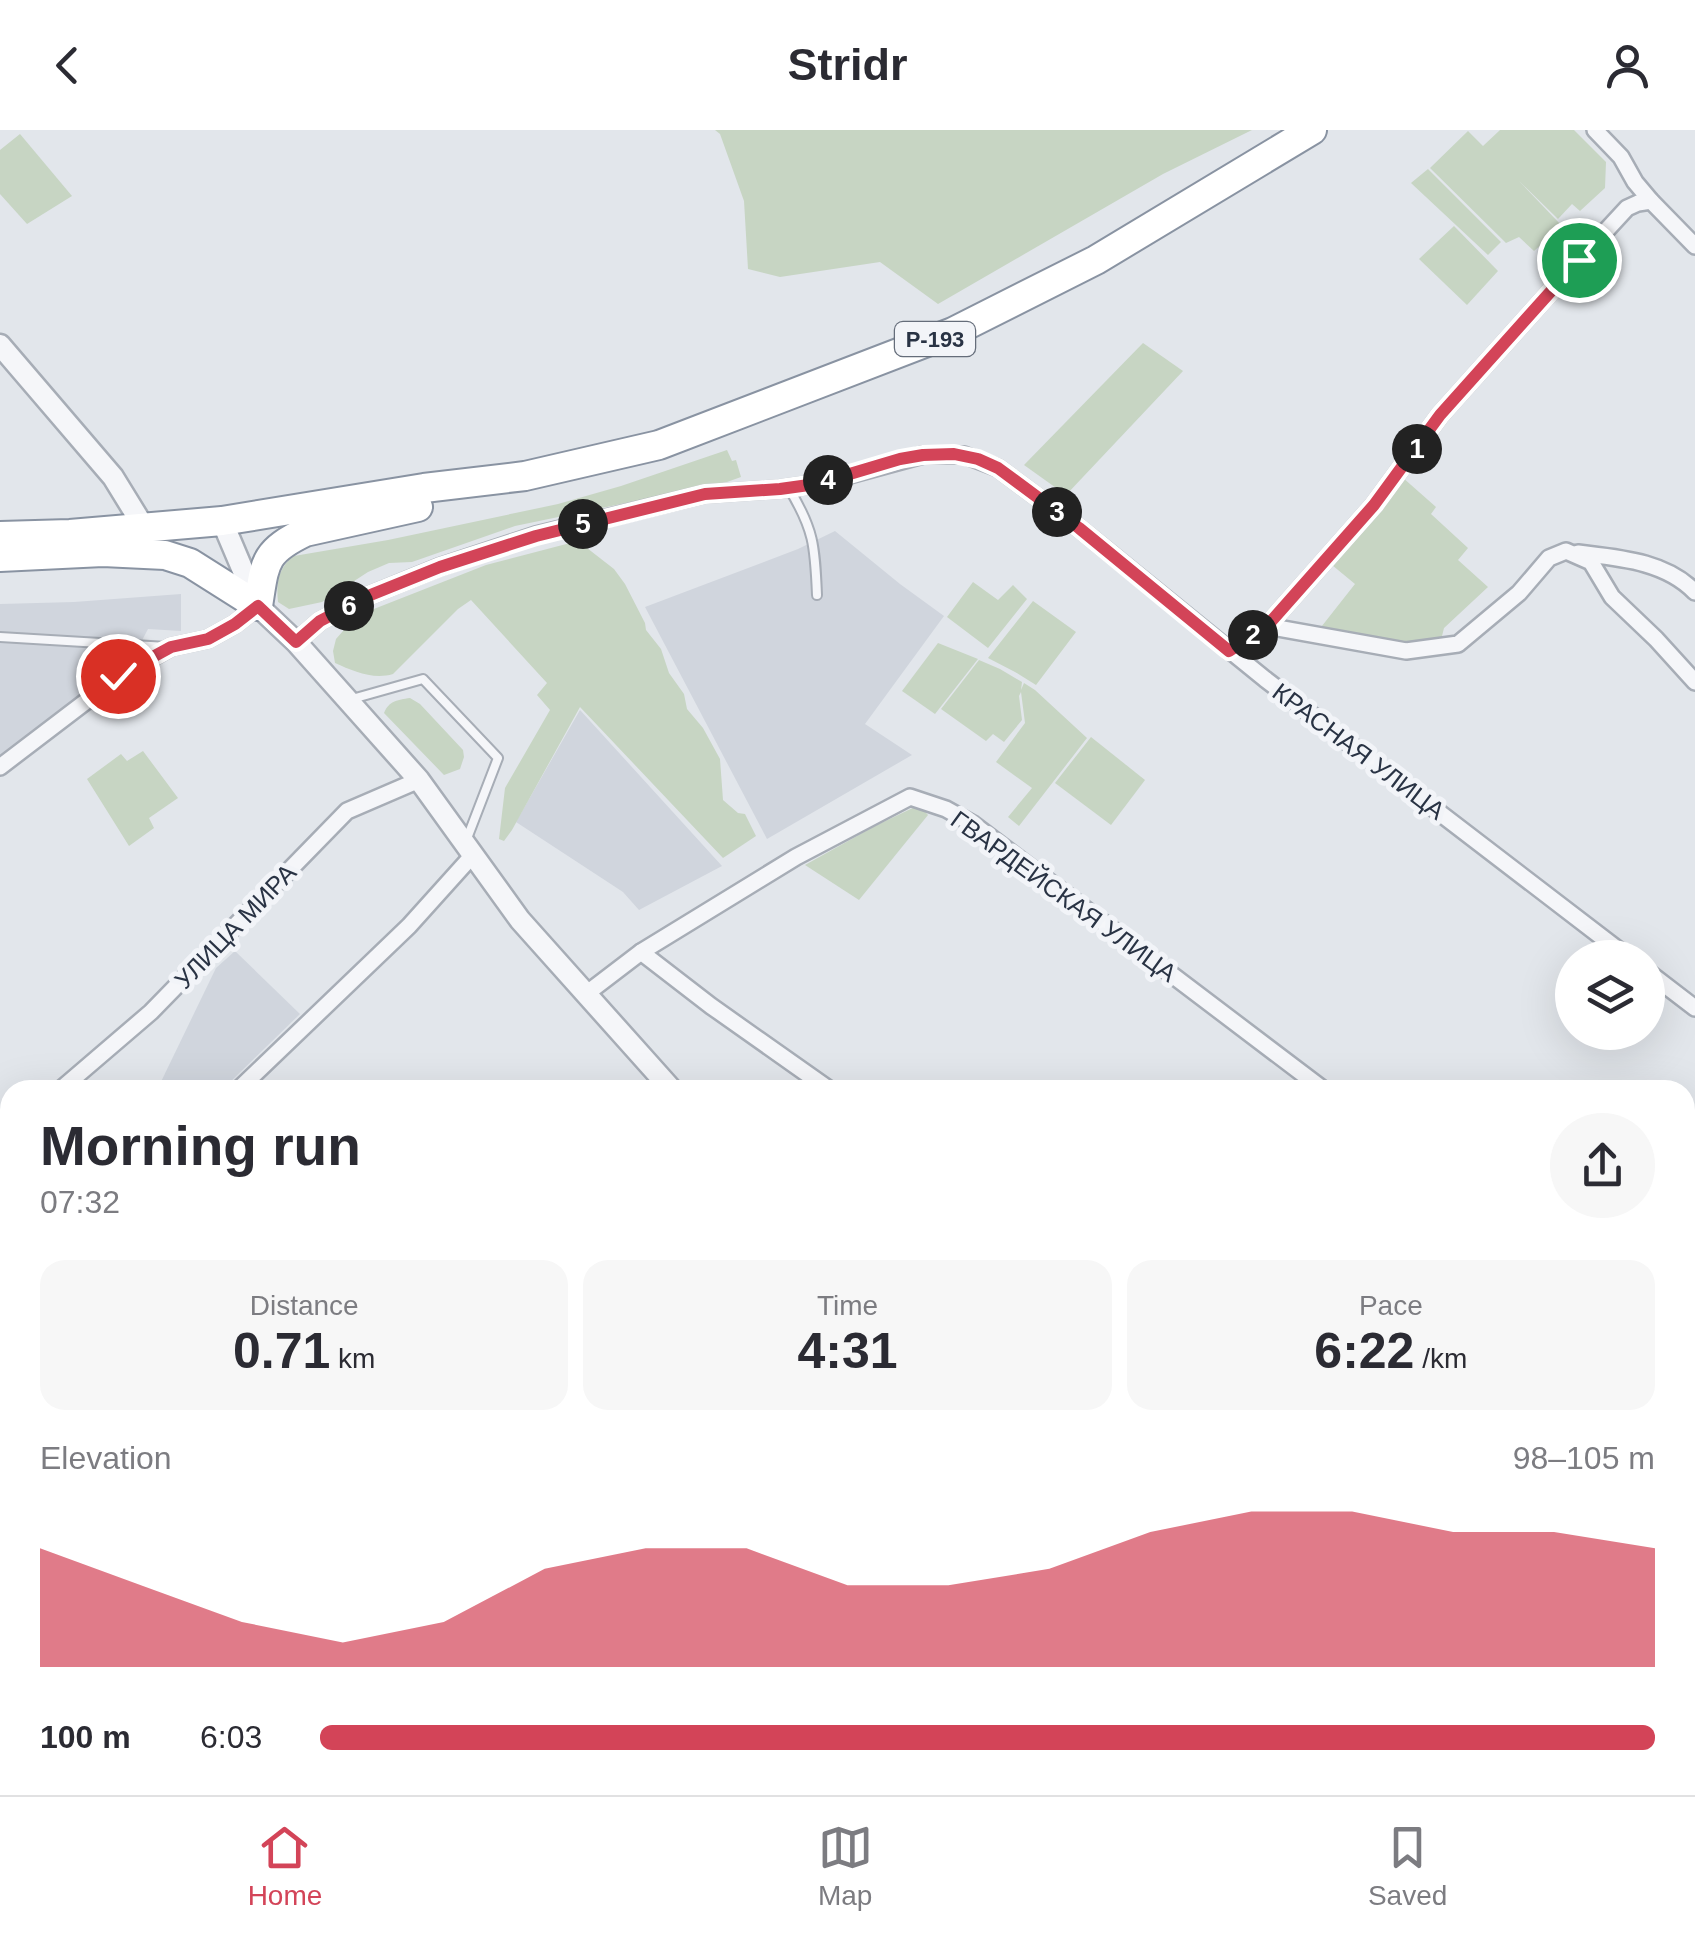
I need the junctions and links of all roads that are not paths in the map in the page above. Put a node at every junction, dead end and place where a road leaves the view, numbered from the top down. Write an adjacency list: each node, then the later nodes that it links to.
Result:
1 (1312, 130): 6 (highway, Р-193)
2 (1595, 130): 3 (street)
3 (1652, 201): 4 (street); 16 (street)
4 (1695, 246)
5 (0, 344): 9 (street)
6 (525, 476): 8 (highway, Р-193); 15 (highway)
7 (788, 487): 14 (lane); 18 (street); 20 (street, КРАСНАЯ УЛИЦА)
8 (222, 521): 9 (highway, Р-193); 15 (street)
9 (145, 529): 10 (highway, Р-193)
10 (0, 536)
11 (1566, 551): 13 (street); 16 (street); 21 (street)
12 (0, 557): 15 (highway)
13 (1695, 592)
14 (817, 595)
15 (258, 606): 18 (street); 19 (street)
16 (1267, 626): 20 (street)
17 (0, 637): 19 (lane)
18 (296, 642): 22 (street)
19 (171, 647): 23 (street)
20 (1229, 651): 26 (street, КРАСНАЯ УЛИЦА)
21 (1695, 682)
22 (349, 700): 24 (street); 25 (lane)
23 (0, 767)
24 (419, 780): 25 (street); 31 (street, УЛИЦА МИРА)
25 (469, 850): 29 (street); 32 (street)
26 (1606, 940)
27 (641, 952): 29 (street, ГВАРДЕЙСКАЯ УЛИЦА); 34 (street); 35 (street, ГВАРДЕЙСКАЯ УЛИЦА)
28 (1665, 985): 30 (street)
29 (586, 994): 33 (street)
30 (1695, 1008)
31 (72, 1080)
32 (260, 1080)
33 (663, 1080)
34 (816, 1080)
35 (1311, 1080)

